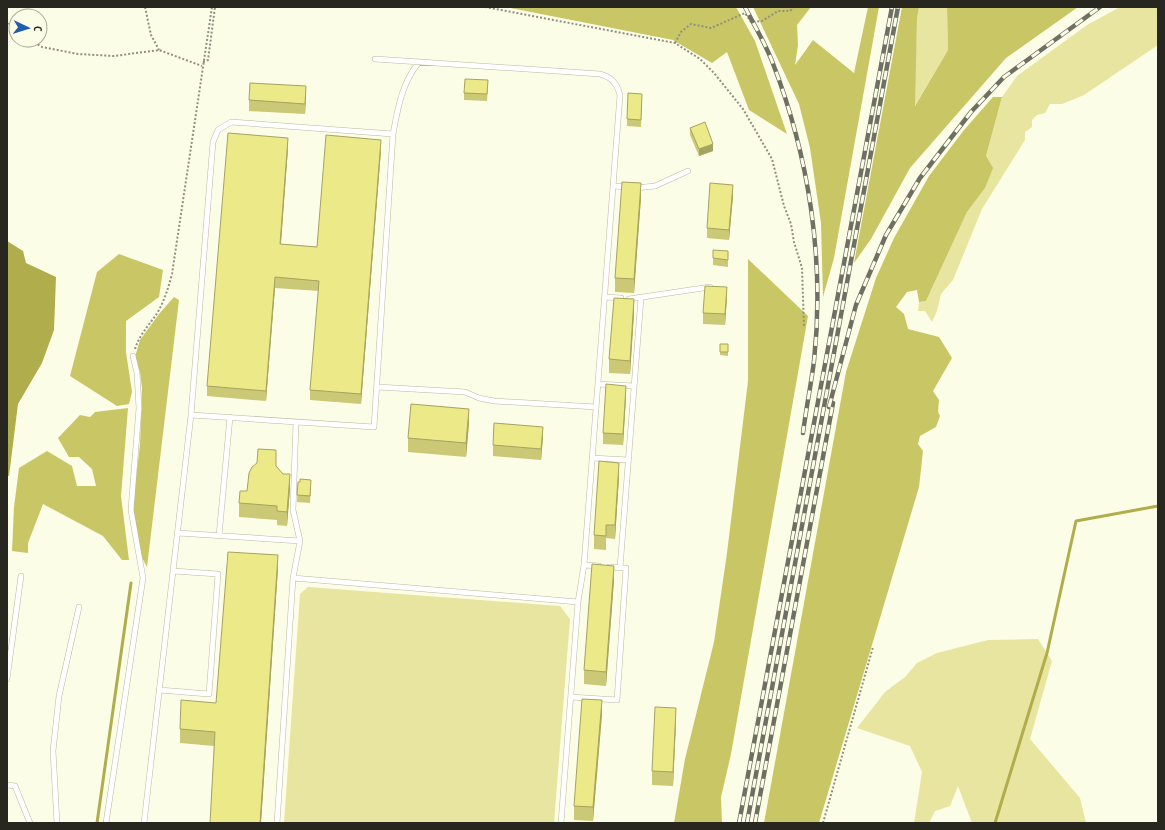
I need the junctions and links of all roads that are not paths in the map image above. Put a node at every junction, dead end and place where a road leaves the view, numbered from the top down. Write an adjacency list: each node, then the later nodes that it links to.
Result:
1 (375, 59): 2 (lane)
2 (419, 62): 3 (lane); 5 (lane)
3 (393, 134): 12 (lane); 14 (lane)
4 (688, 171): 5 (lane)
5 (614, 186): 7 (lane)
6 (713, 286): 8 (lane)
7 (605, 297): 8 (lane); 10 (lane)
8 (641, 298): 11 (lane)
9 (133, 356): 35 (lane)
10 (598, 384): 11 (lane); 13 (lane)
11 (634, 386): 18 (lane)
12 (377, 387): 13 (lane); 16 (lane)
13 (596, 407): 17 (lane)
14 (191, 415): 15 (lane); 19 (lane)
15 (230, 417): 16 (lane); 20 (lane)
16 (296, 422): 21 (lane)
17 (592, 458): 18 (lane); 22 (lane)
18 (628, 460): 23 (lane)
19 (178, 533): 20 (lane); 24 (lane)
20 (219, 536): 21 (lane)
21 (300, 541): 26 (lane)
22 (584, 565): 23 (lane); 27 (lane)
23 (620, 568): 31 (lane)
24 (173, 571): 30 (lane); 30 (lane)
25 (21, 576): 29 (lane)
26 (294, 578): 27 (lane); 37 (lane)
27 (578, 602): 31 (lane)
28 (79, 607): 34 (lane)
29 (7, 679)
30 (159, 690): 36 (lane)
31 (571, 697): 38 (lane)
32 (7, 785): 33 (lane)
33 (30, 823)
34 (57, 823)
35 (106, 823)
36 (144, 823)
37 (277, 823)
38 (561, 823)

